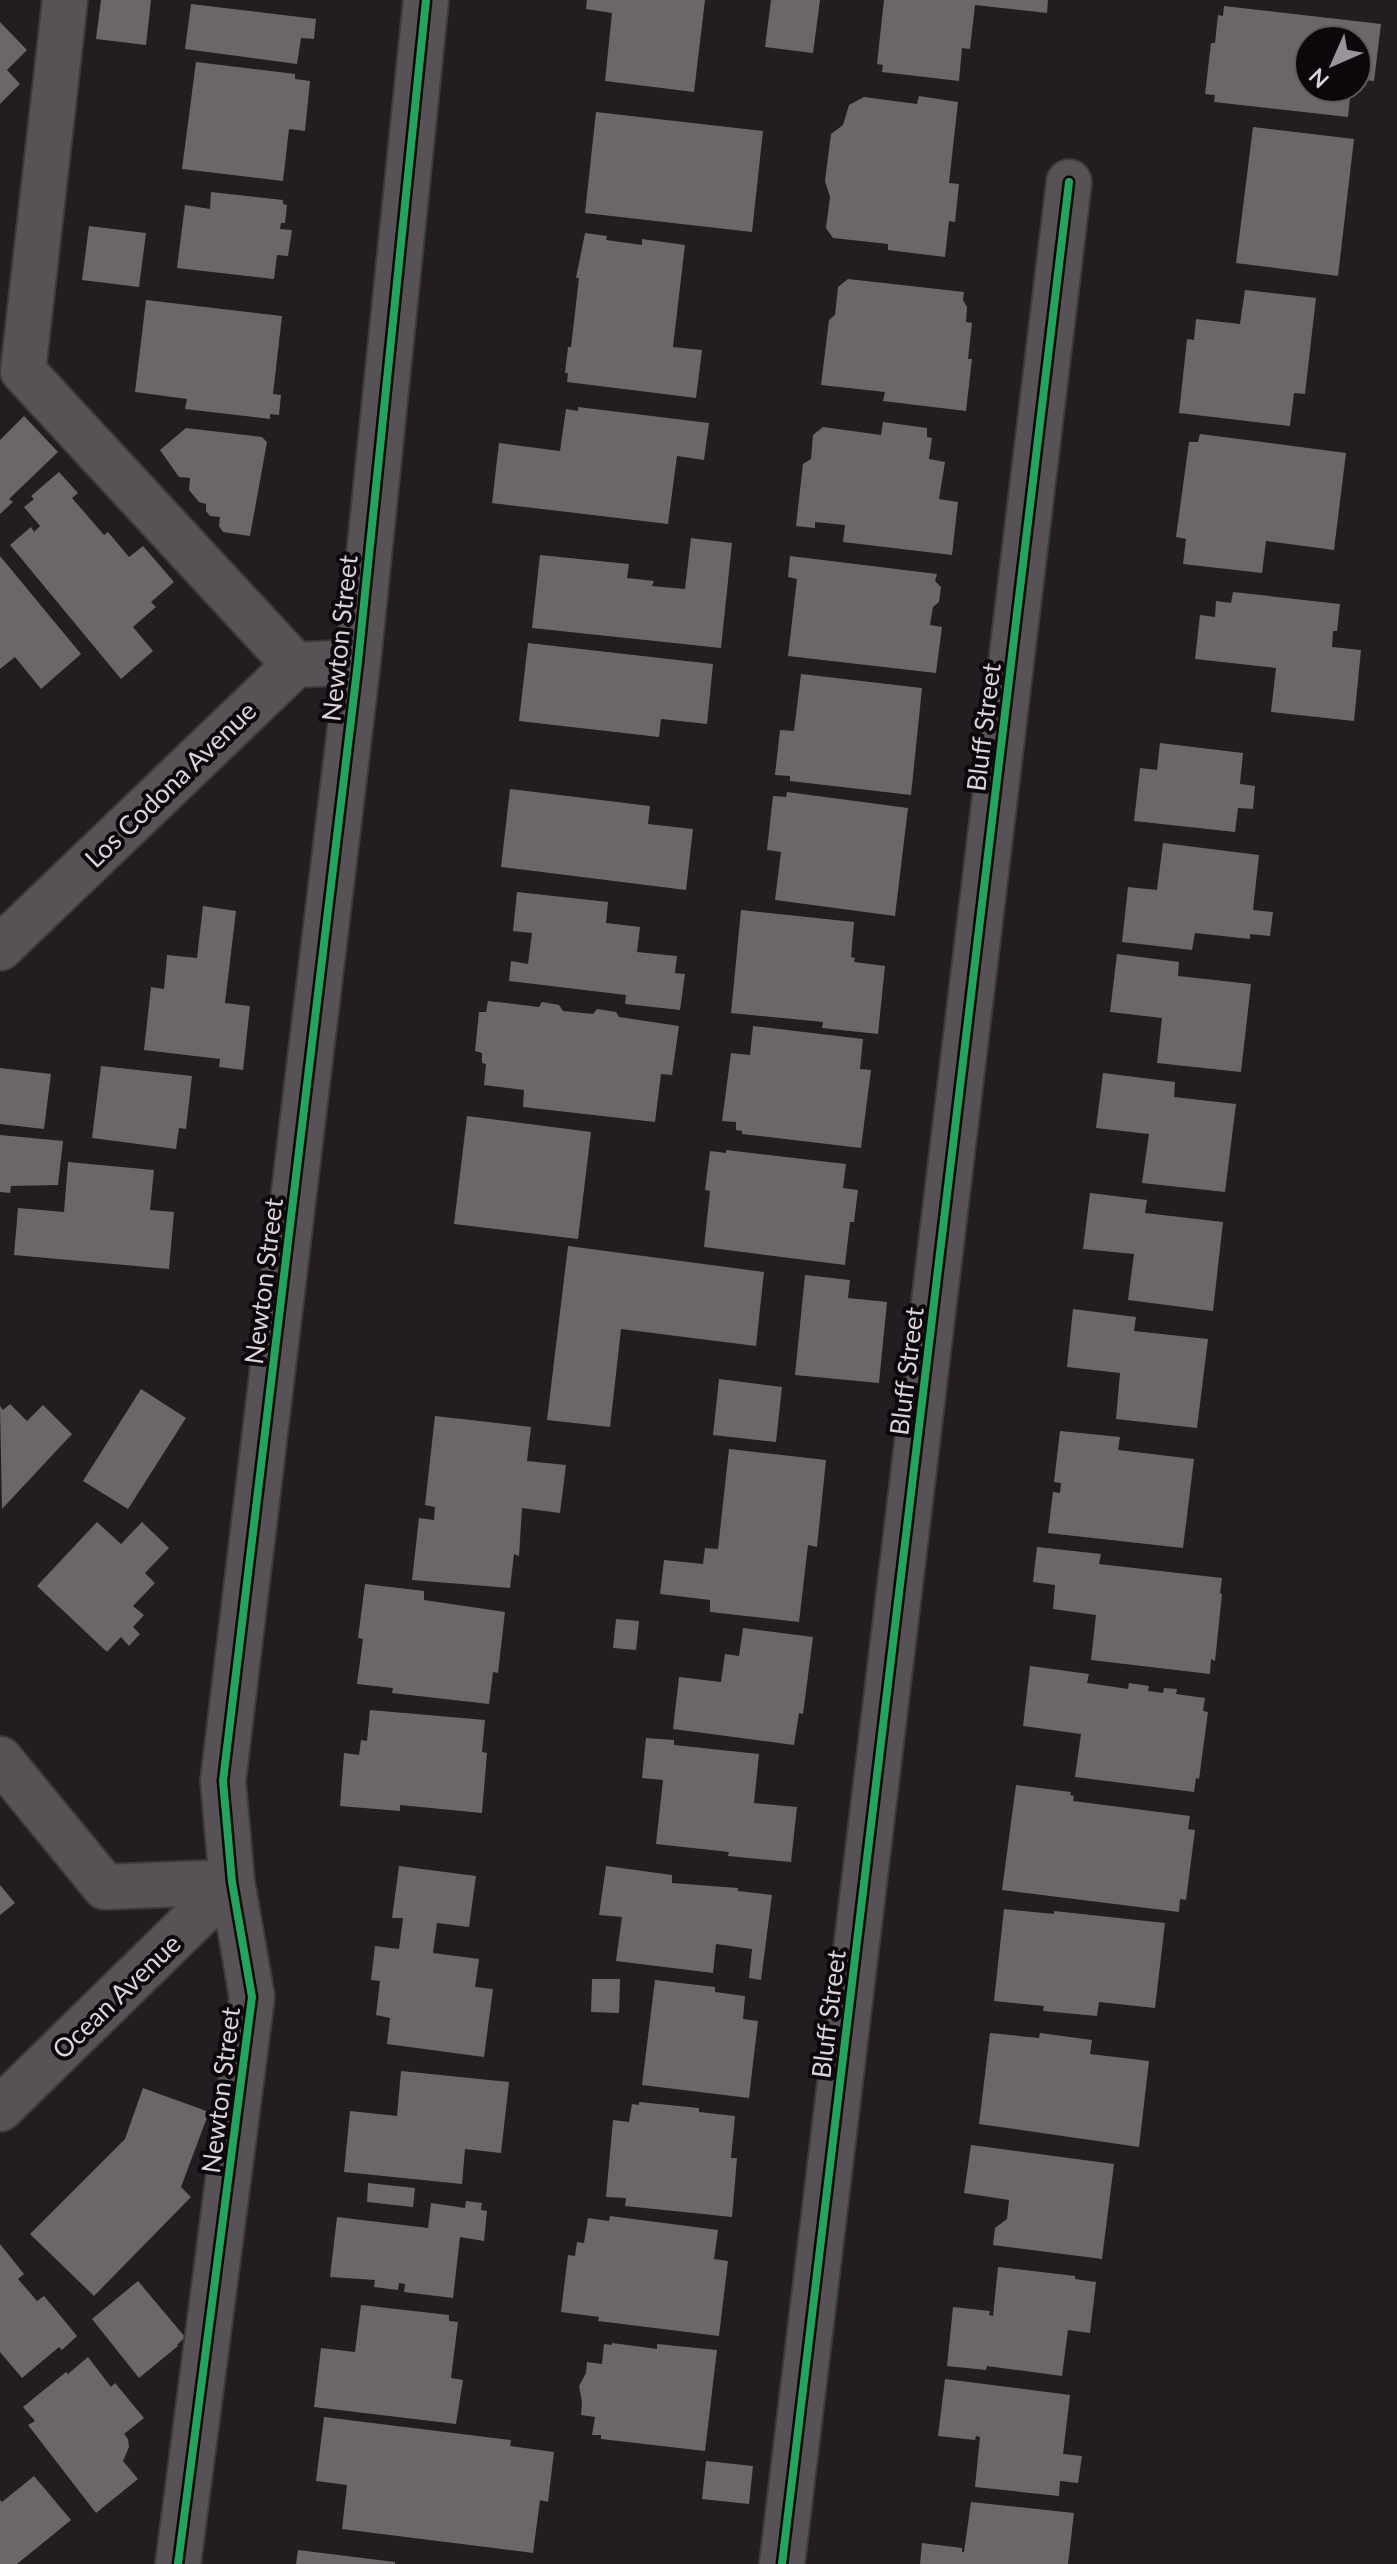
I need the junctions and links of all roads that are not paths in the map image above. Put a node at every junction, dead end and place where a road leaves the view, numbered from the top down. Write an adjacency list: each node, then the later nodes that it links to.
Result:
1 (65, 0): 4 (street)
2 (426, 0): 5 (street, Newton Street)
3 (1069, 182): 12 (street, Bluff Street)
4 (12, 382): 6 (street)
5 (358, 662): 6 (street); 9 (street, Newton Street)
6 (295, 665): 7 (street, Los Codona Avenue)
7 (0, 948)
8 (0, 1759): 9 (street)
9 (232, 1882): 10 (street, Ocean Avenue); 11 (street, Newton Street)
10 (0, 2109)
11 (178, 2564)
12 (782, 2564)

